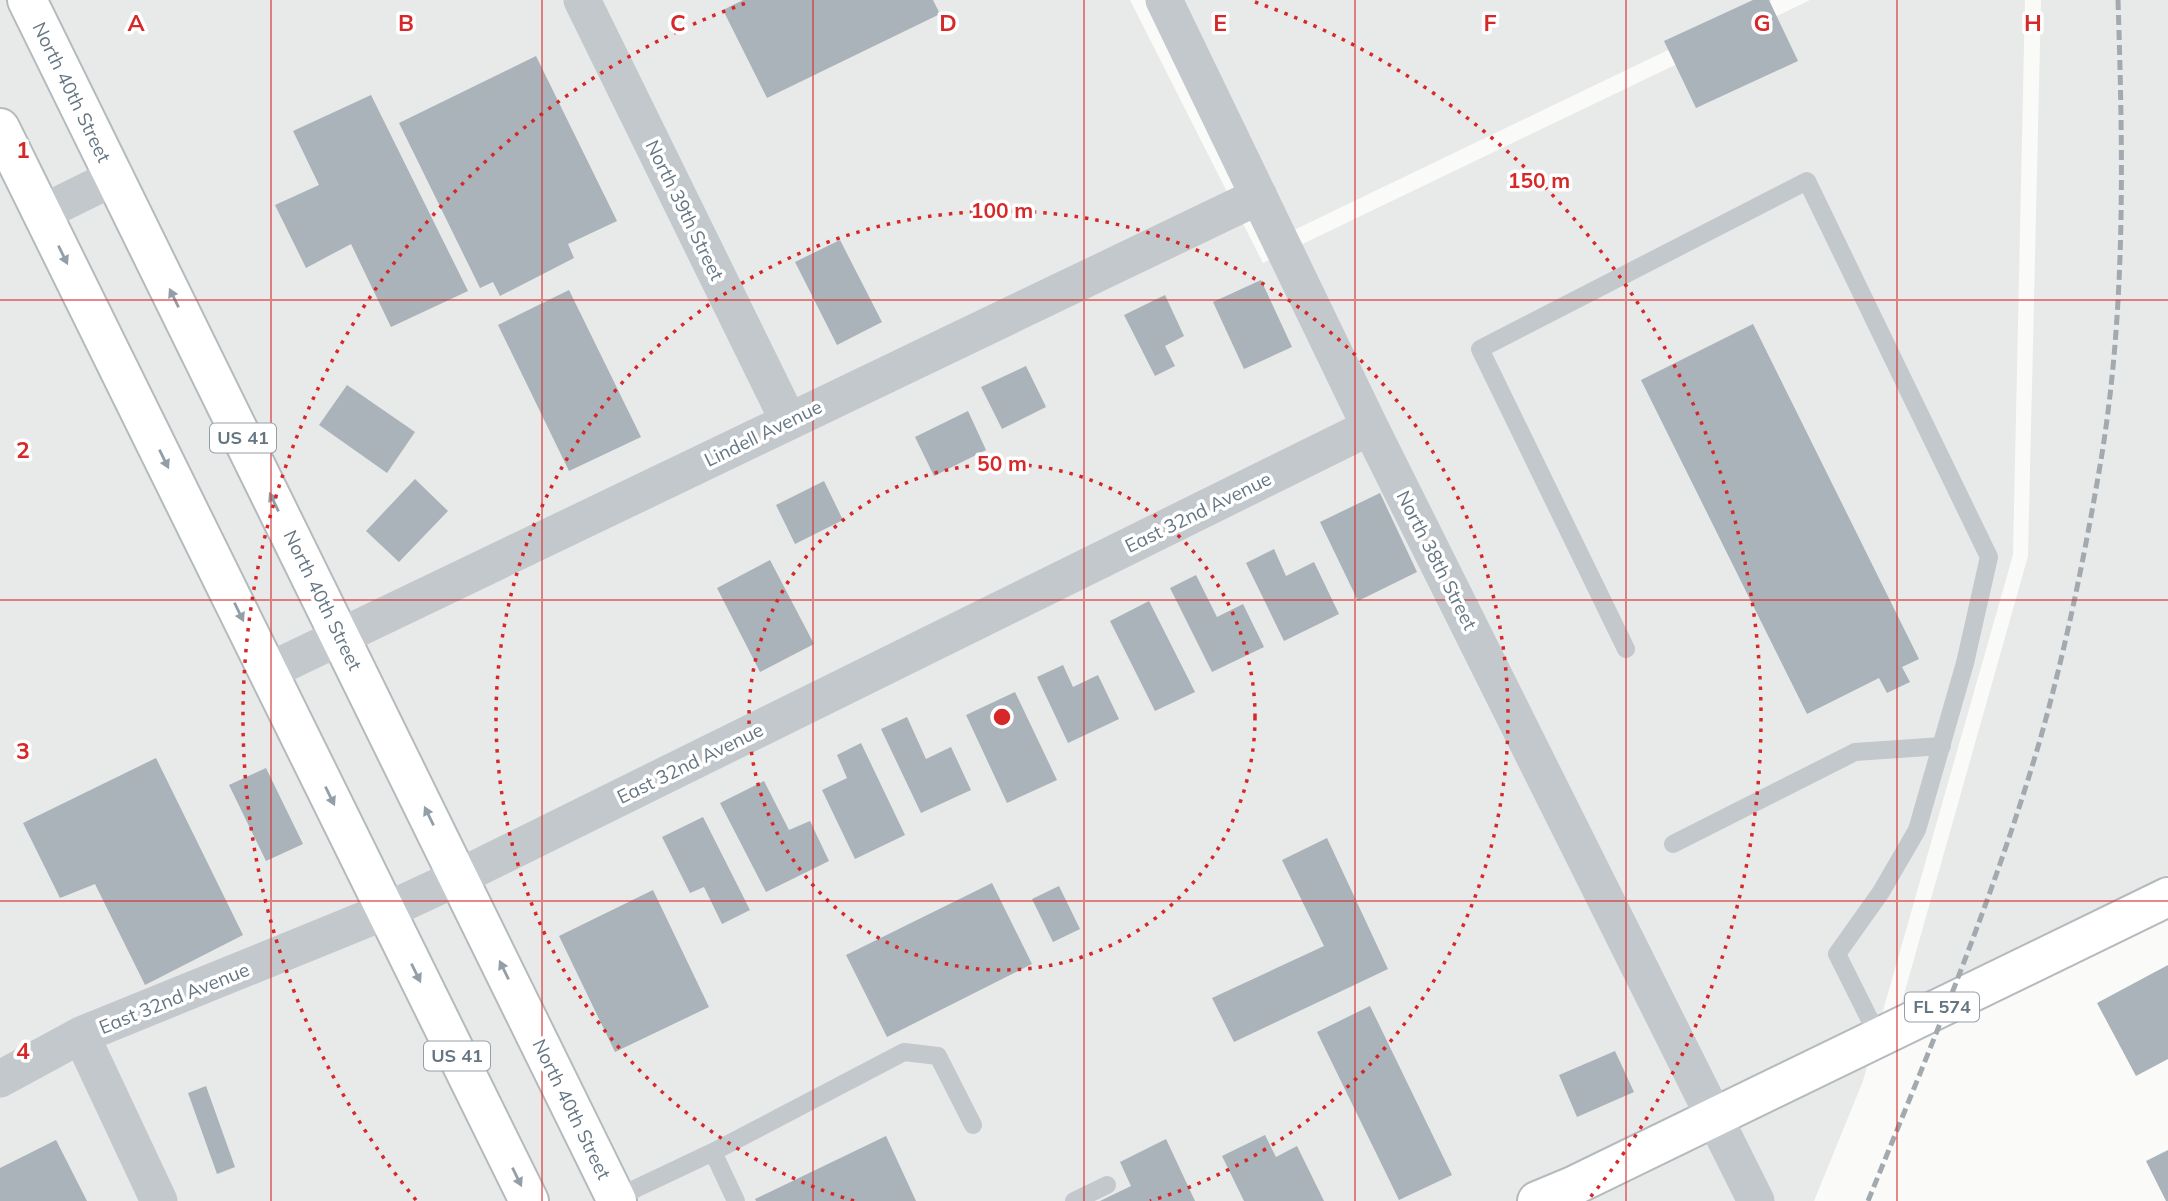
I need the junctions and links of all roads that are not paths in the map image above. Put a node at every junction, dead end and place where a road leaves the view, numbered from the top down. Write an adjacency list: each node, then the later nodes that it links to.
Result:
1 (27, 0): 5 (main road, North 40th Street / US 41)
2 (582, 0): 8 (street, North 39th Street)
3 (1164, 0): 6 (street, North 38th Street)
4 (0, 128): 7 (main road, US 41)
5 (115, 177): 7 (street); 10 (main road, North 40th Street / US 41, one-way to 5)
6 (1259, 196): 8 (street, Lindell Avenue); 9 (street, North 38th Street)
7 (42, 214): 12 (main road, US 41, one-way to 12)
8 (788, 420): 10 (street, Lindell Avenue)
9 (1370, 427): 15 (street, East 32nd Avenue); 21 (street, North 38th Street)
10 (341, 637): 12 (street, Lindell Avenue); 15 (main road, North 40th Street / US 41, one-way to 10)
11 (1626, 649): 13 (lane)
12 (269, 671): 17 (main road, US 41, one-way to 17)
13 (1942, 746): 14 (lane); 19 (lane)
14 (1673, 844)
15 (459, 877): 17 (street, East 32nd Avenue); 26 (main road, North 40th Street / US 41, one-way to 15)
16 (2168, 897): 19 (main road, FL 574)
17 (386, 911): 18 (street, East 32nd Avenue); 28 (main road, US 41, one-way to 28)
18 (80, 1035): 20 (street, East 32nd Avenue); 27 (street)
19 (1879, 1038): 21 (main road, FL 574)
20 (0, 1079)
21 (1716, 1117): 25 (main road, FL 574); 32 (street)
22 (974, 1125): 23 (lane)
23 (713, 1152): 26 (lane); 29 (lane)
24 (1107, 1185): 30 (lane)
25 (1561, 1194): 31 (main road, FL 574)
26 (617, 1200)
27 (159, 1201)
28 (529, 1201)
29 (736, 1201)
30 (1074, 1201)
31 (1537, 1201)
32 (1756, 1201)

